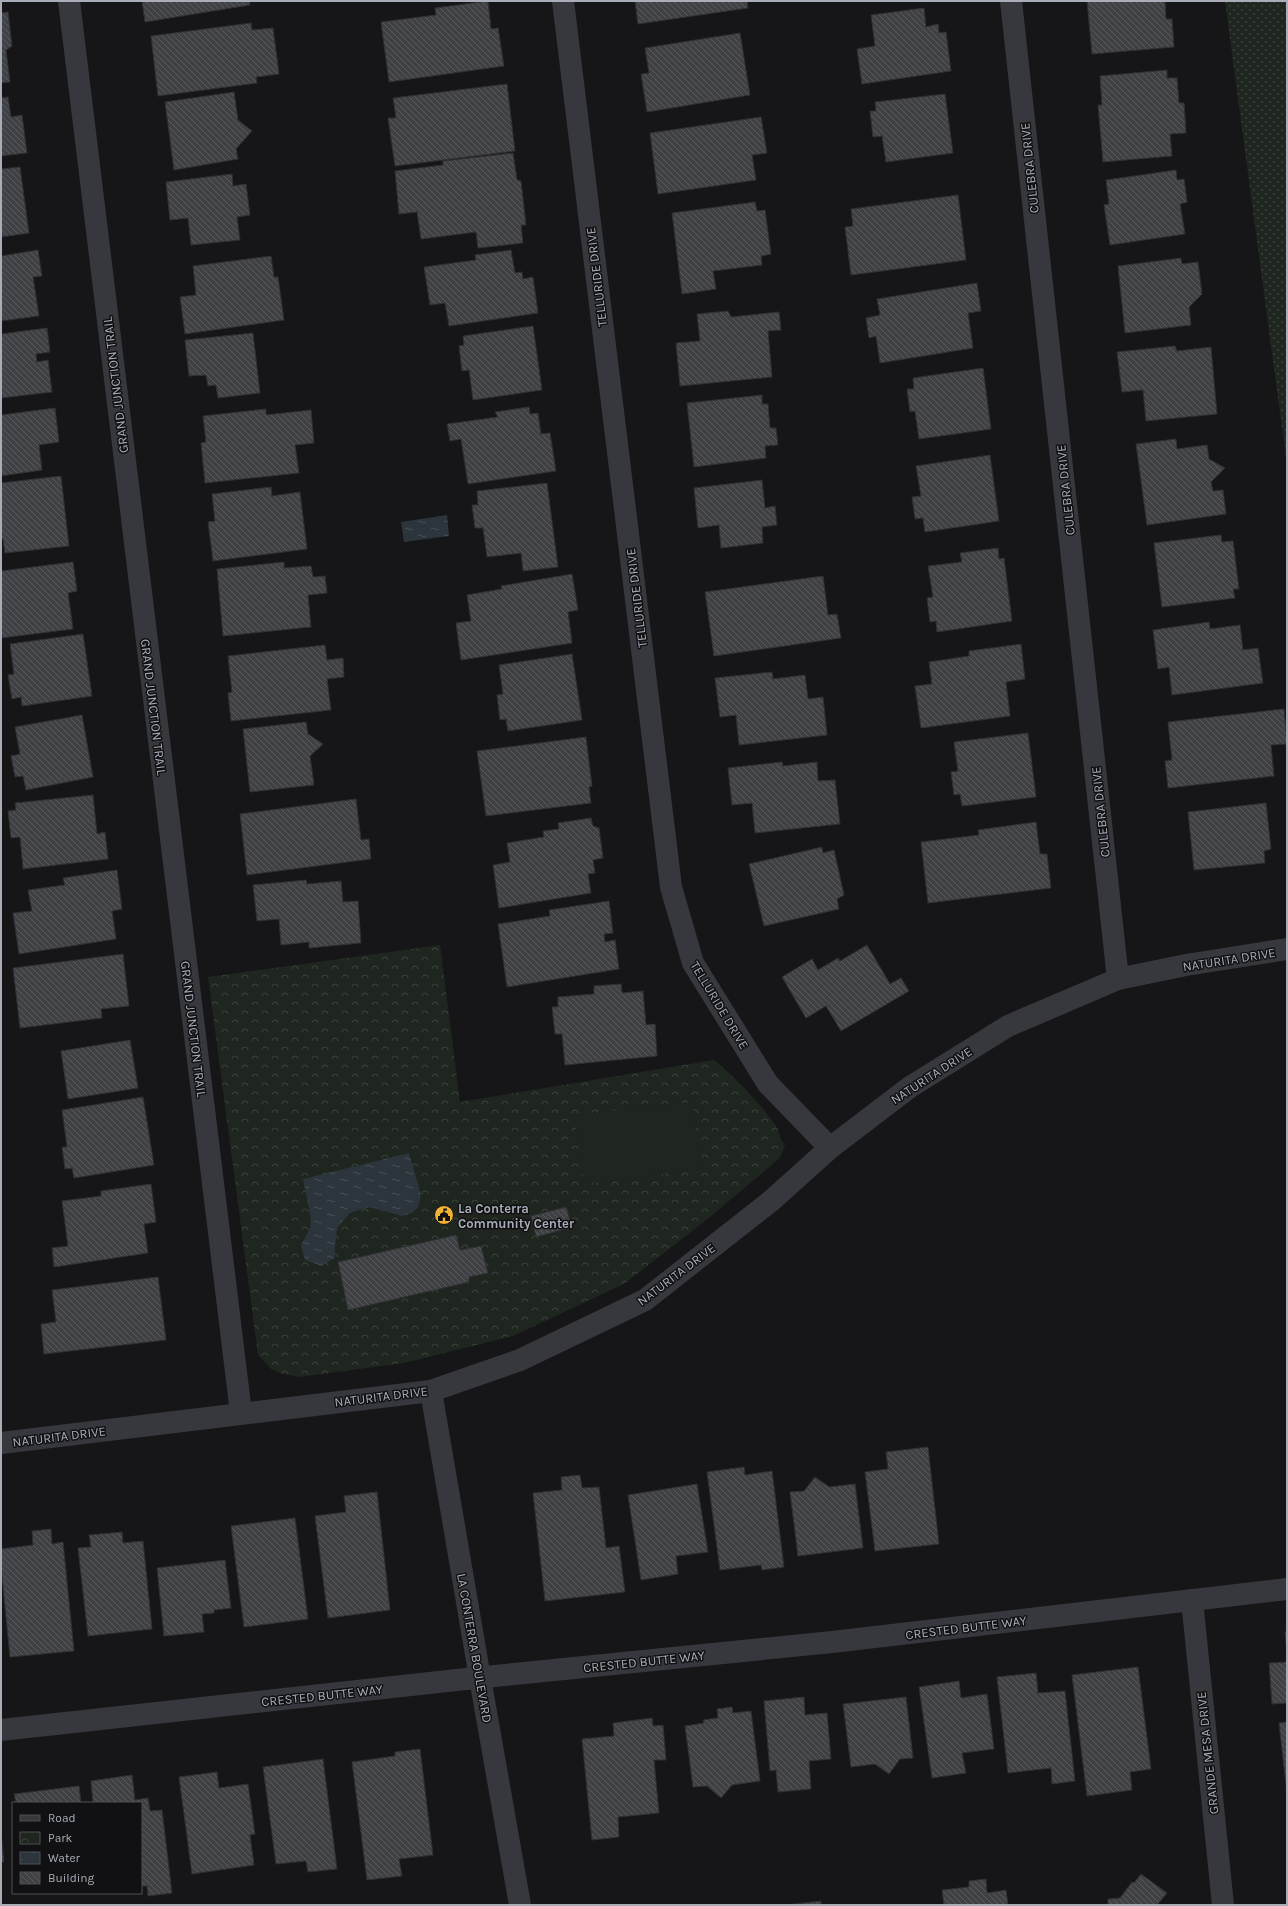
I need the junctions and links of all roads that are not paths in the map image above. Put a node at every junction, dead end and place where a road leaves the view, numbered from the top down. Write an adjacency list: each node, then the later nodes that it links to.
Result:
1 (69, 1): 8 (street, GRAND JUNCTION TRAIL)
2 (563, 1): 6 (street, TELLURIDE DRIVE)
3 (1011, 1): 5 (street, CULEBRA DRIVE)
4 (1287, 949): 5 (street, NATURITA DRIVE)
5 (1118, 980): 6 (street, NATURITA DRIVE)
6 (830, 1148): 7 (street, NATURITA DRIVE)
7 (431, 1391): 8 (street, NATURITA DRIVE); 12 (street, LA CONTERRA BOULEVARD)
8 (241, 1413): 9 (street, NATURITA DRIVE)
9 (1, 1443)
10 (1287, 1589): 11 (street, CRESTED BUTTE WAY)
11 (1192, 1600): 12 (street, CRESTED BUTTE WAY); 15 (street, GRANDE MESA DRIVE)
12 (480, 1678): 13 (street, CRESTED BUTTE WAY); 14 (street, LA CONTERRA BOULEVARD)
13 (1, 1730)
14 (520, 1905)
15 (1223, 1905)

